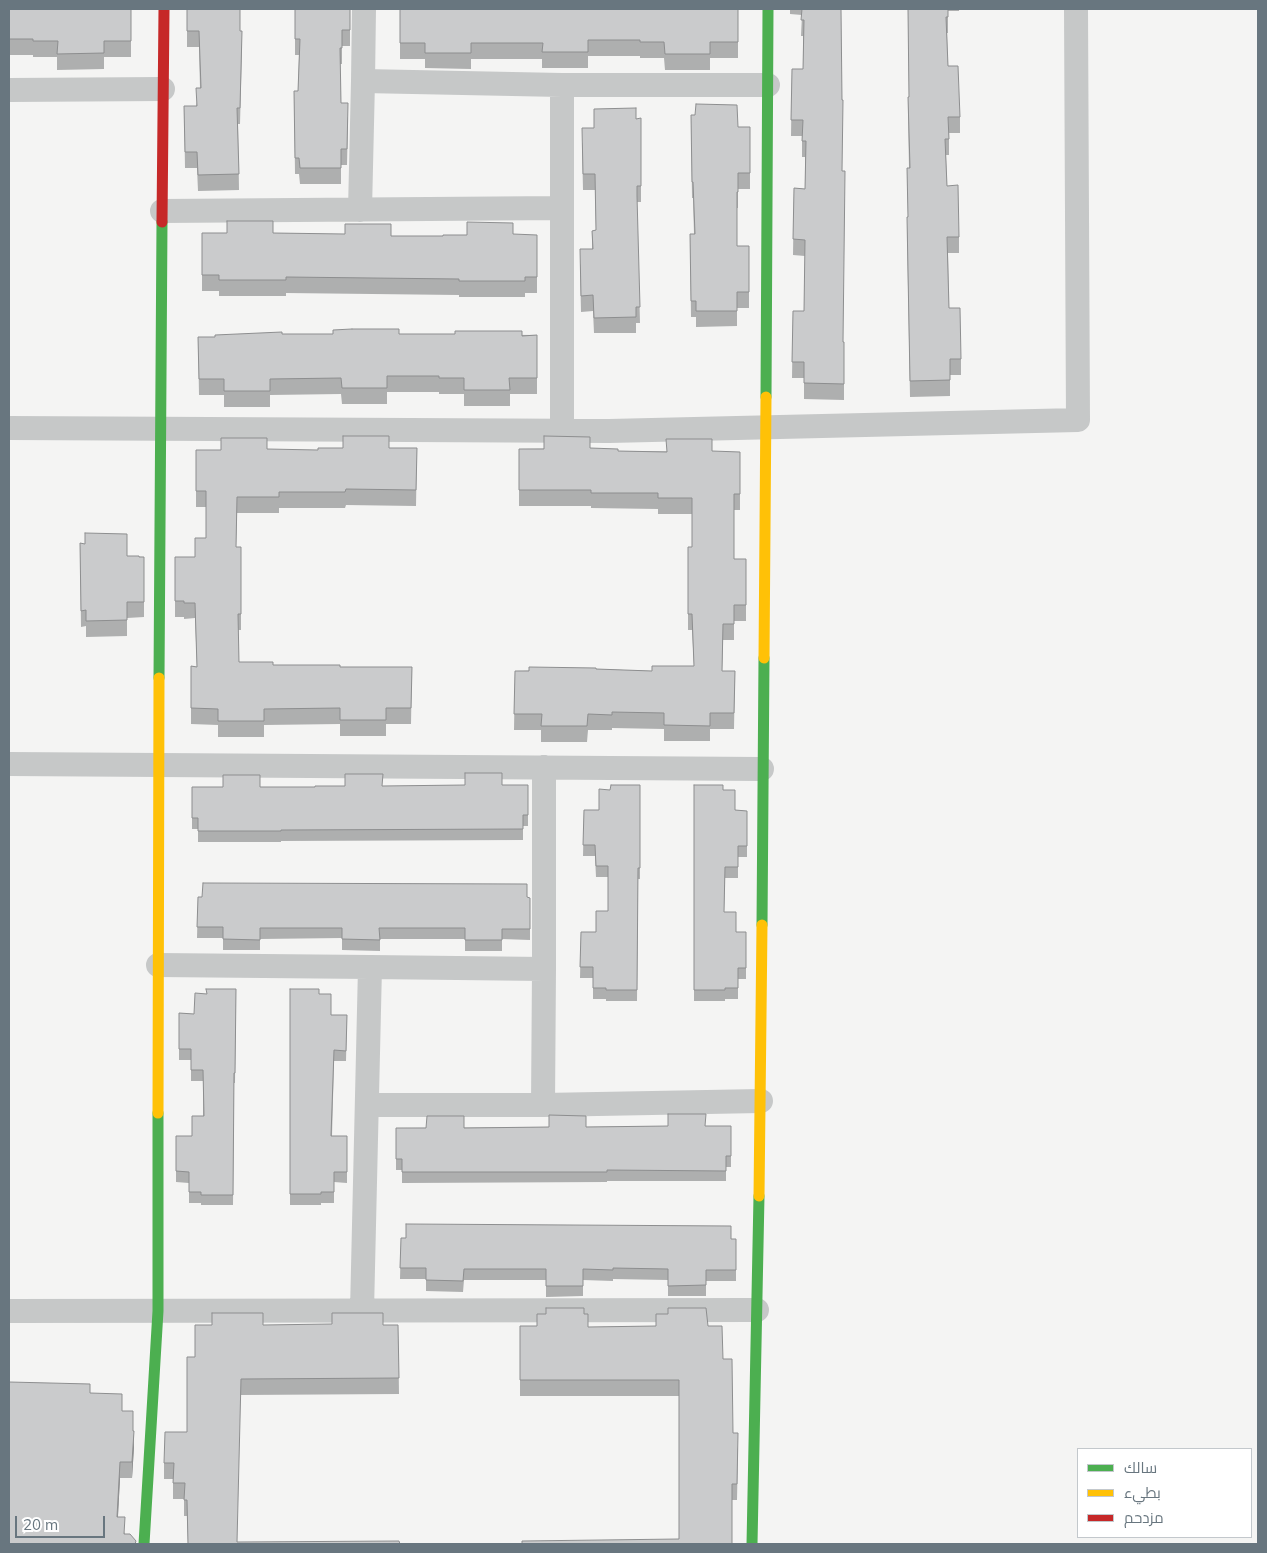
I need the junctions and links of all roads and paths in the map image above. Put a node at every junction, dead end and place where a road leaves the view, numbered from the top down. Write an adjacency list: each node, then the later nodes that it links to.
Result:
1 (164, 9): 8 (street)
2 (364, 9): 5 (street)
3 (768, 9): 7 (street)
4 (1076, 9): 14 (street)
5 (364, 82): 6 (street); 12 (street)
6 (562, 85): 7 (street); 10 (street)
7 (768, 85): 14 (street)
8 (163, 89): 9 (street); 11 (street)
9 (9, 90)
10 (562, 208): 12 (street); 16 (street)
11 (162, 210): 12 (street); 15 (street)
12 (360, 210)
13 (9, 428): 15 (street)
14 (766, 428): 16 (street); 20 (street)
15 (160, 429): 16 (street); 18 (street)
16 (562, 431)
17 (9, 764): 18 (street)
18 (158, 764): 19 (street); 21 (street)
19 (544, 767): 20 (street); 23 (street)
20 (762, 769): 24 (street)
21 (158, 965): 22 (street); 29 (street)
22 (370, 967): 23 (street); 25 (street)
23 (544, 969): 26 (street)
24 (761, 1101): 26 (street); 27 (street)
25 (367, 1105): 26 (street); 30 (street)
26 (543, 1105)
27 (757, 1310): 30 (street); 32 (street)
28 (9, 1311): 29 (street)
29 (158, 1311): 30 (street); 31 (street)
30 (362, 1311)
31 (144, 1544)
32 (752, 1544)

